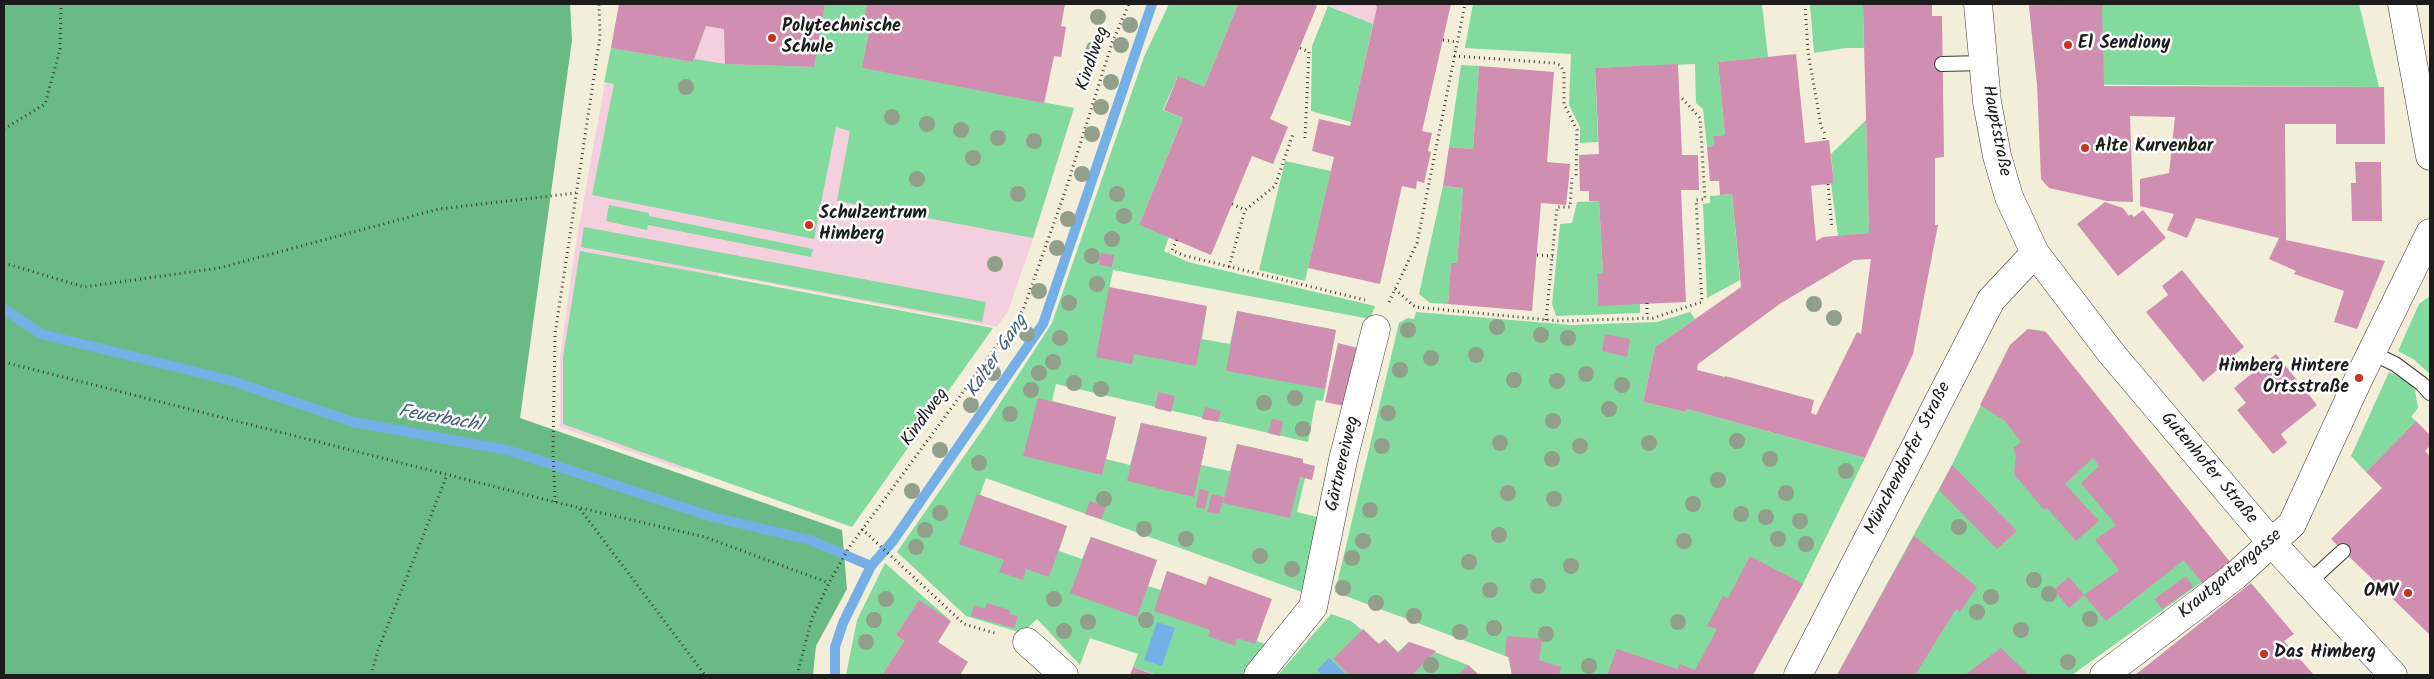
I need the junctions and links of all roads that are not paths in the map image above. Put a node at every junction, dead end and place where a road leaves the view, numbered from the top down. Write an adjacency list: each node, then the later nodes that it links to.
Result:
1 (1978, 4): 3 (street, Hauptstraße)
2 (2413, 16): 5 (street)
3 (1983, 63): 4 (lane); 7 (street, Hauptstraße)
4 (1942, 64)
5 (2430, 156)
6 (2430, 233): 9 (street, Krautgartengasse)
7 (2035, 253): 11 (street, Gutenhofer Straße); 17 (street, Münchendorfer Straße)
8 (1382, 317): 16 (street, Gärtnereiweg)
9 (2372, 353): 10 (lane); 11 (street, Krautgartengasse)
10 (2430, 393)
11 (2271, 542): 13 (street, Gutenhofer Straße); 18 (street, Krautgartengasse)
12 (2343, 551): 13 (lane)
13 (2308, 583): 19 (street, Gutenhofer Straße)
14 (1027, 642): 15 (street)
15 (1064, 675)
16 (1258, 675)
17 (1798, 675)
18 (2104, 675)
19 (2393, 675)

